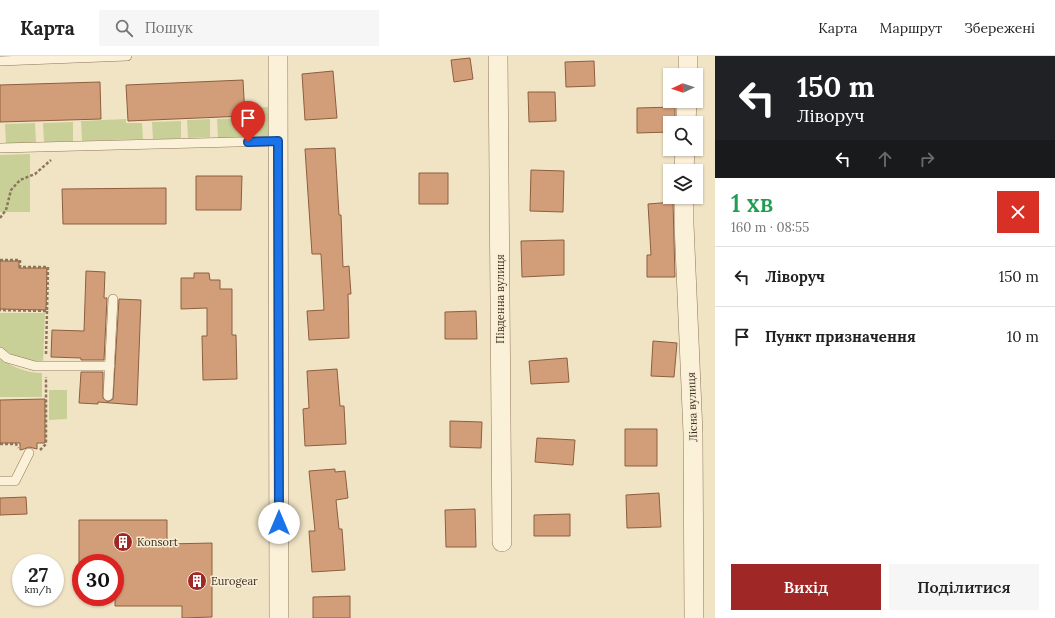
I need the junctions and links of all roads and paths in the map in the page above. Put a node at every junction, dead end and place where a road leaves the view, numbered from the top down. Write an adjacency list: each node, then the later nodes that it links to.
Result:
1 (127, 56): 5 (lane)
2 (278, 56): 7 (street)
3 (498, 56): 23 (street, Південна вулиця)
4 (688, 56): 6 (street)
5 (0, 61)
6 (688, 68)
7 (278, 141): 8 (lane); 24 (street)
8 (66, 147): 9 (lane); 11 (path)
9 (0, 148)
10 (684, 204): 25 (street, Лісна вулиця)
11 (0, 218)
12 (0, 260): 15 (path)
13 (113, 299): 18 (lane)
14 (0, 310): 15 (path)
15 (47, 311): 17 (path)
16 (0, 352): 17 (lane)
17 (46, 366): 18 (lane); 21 (path)
18 (110, 366): 19 (lane)
19 (108, 396)
20 (0, 444): 21 (path)
21 (29, 453): 22 (lane)
22 (0, 481)
23 (502, 542)
24 (279, 618)
25 (694, 618)

